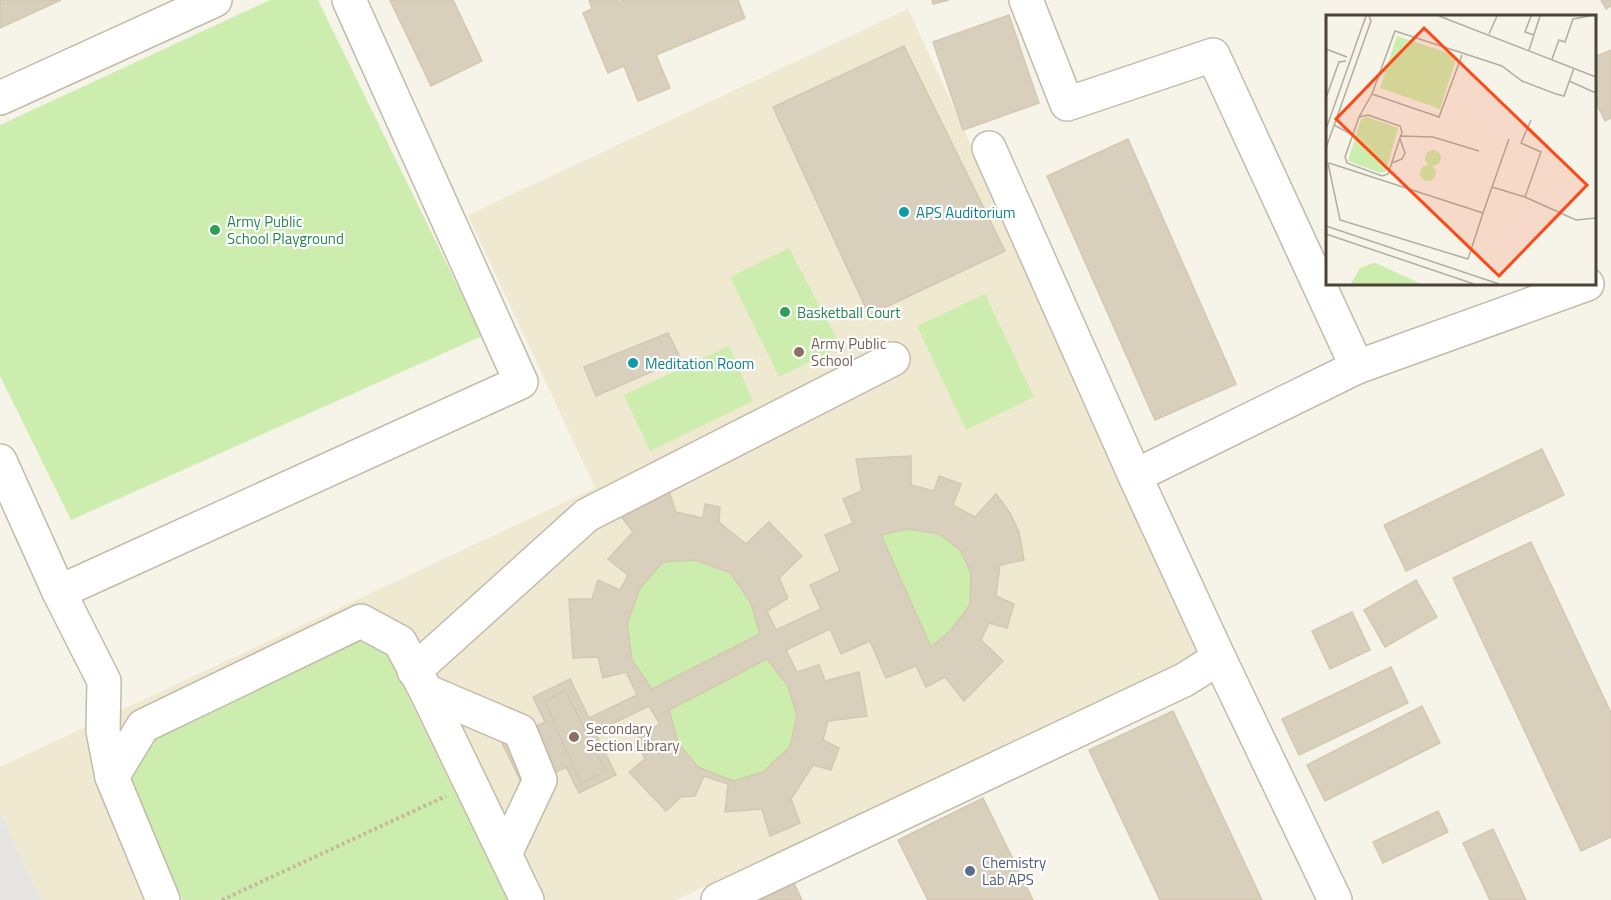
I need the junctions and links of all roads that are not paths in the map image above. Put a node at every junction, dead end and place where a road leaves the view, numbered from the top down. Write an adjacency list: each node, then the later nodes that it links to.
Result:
1 (215, 0): 4 (lane)
2 (349, 0): 13 (lane)
3 (1026, 0): 10 (lane)
4 (0, 98)
5 (989, 148): 12 (lane)
6 (1611, 275): 7 (lane)
7 (1596, 280)
8 (1584, 285): 10 (lane)
9 (893, 359): 15 (lane)
10 (1357, 367): 12 (lane)
11 (0, 461): 13 (lane)
12 (1135, 476): 14 (lane)
13 (59, 592): 16 (lane)
14 (1219, 658): 20 (lane); 21 (lane)
15 (420, 681): 16 (lane); 17 (lane); 17 (lane)
16 (112, 777): 18 (lane)
17 (505, 854): 19 (lane)
18 (163, 900)
19 (526, 900)
20 (718, 900)
21 (1335, 900)

